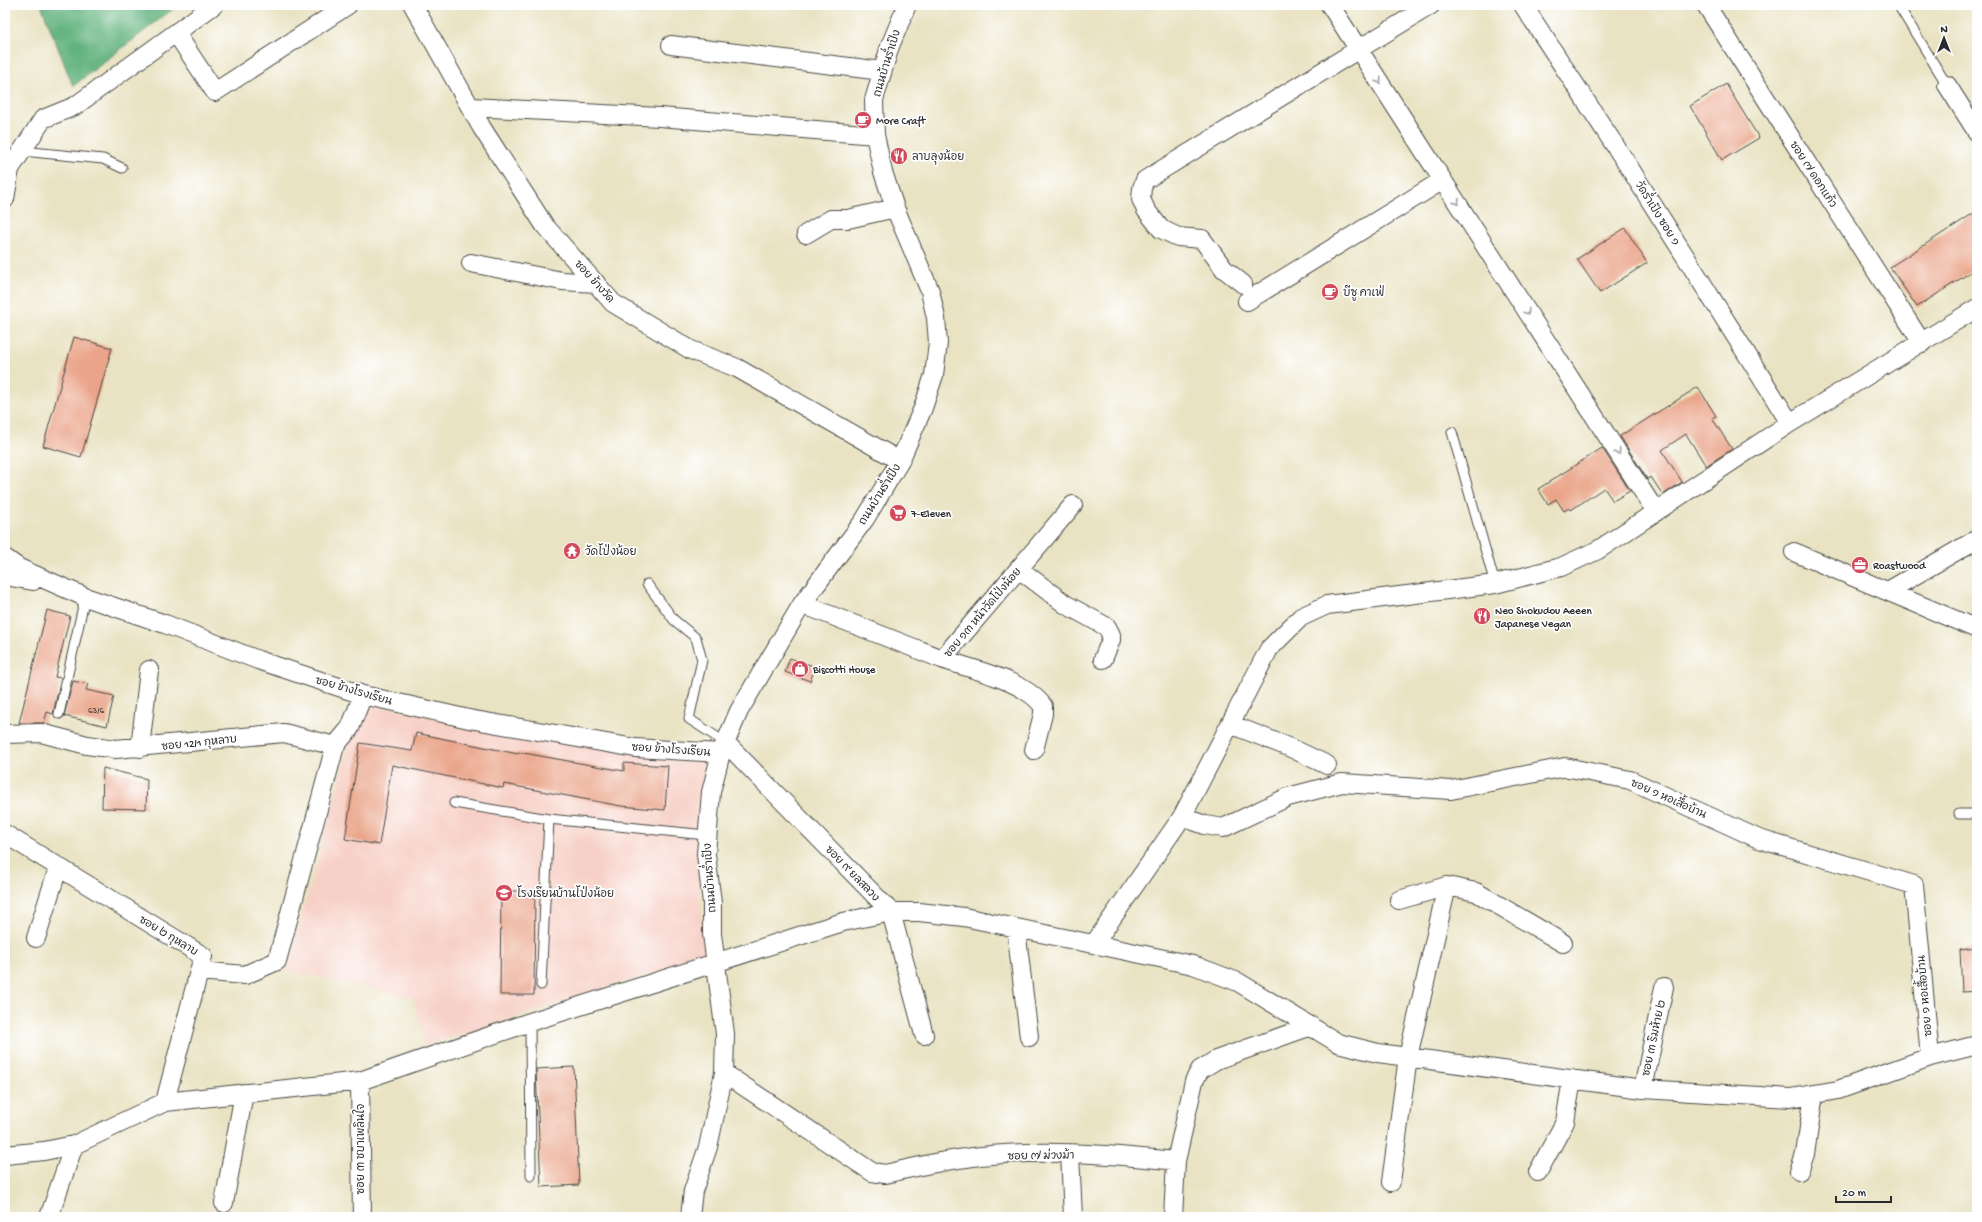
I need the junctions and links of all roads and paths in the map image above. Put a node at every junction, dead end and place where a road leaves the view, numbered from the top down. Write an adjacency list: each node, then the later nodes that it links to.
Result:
1 (214, 5): 10 (street)
2 (348, 5): 10 (street)
3 (412, 5): 15 (street, ซอย ข้างวัด)
4 (907, 5): 13 (street, ถนนบ้านร่ำเปิง)
5 (1330, 5): 12 (street)
6 (1431, 5): 12 (street)
7 (1522, 5): 28 (street, วัดร่ำเปิง ซอย ๑)
8 (1706, 5): 27 (street, ซอย ๗ ดอกแก้ว)
9 (1898, 5): 14 (lane)
10 (176, 33): 18 (street)
11 (671, 45): 13 (street)
12 (1358, 49): 20 (street, one-way to 20); 20 (street)
13 (882, 71): 17 (street, ถนนบ้านร่ำเปิง)
14 (1947, 85): 16 (street)
15 (471, 107): 17 (street); 25 (street, ซอย ข้างวัด)
16 (1977, 132)
17 (875, 135): 22 (street, ถนนบ้านร่ำเปิง)
18 (22, 151): 19 (lane); 21 (street)
19 (122, 168)
20 (1443, 180): 32 (street, one-way to 32)
21 (5, 199)
22 (896, 208): 23 (street); 30 (street, ถนนบ้านร่ำเปิง)
23 (806, 234)
24 (471, 263): 25 (street)
25 (596, 283): 30 (street, ซอย ข้างวัด)
26 (1977, 308): 27 (street)
27 (1922, 343): 28 (street)
28 (1790, 424): 32 (street)
29 (1452, 432): 39 (lane)
30 (900, 461): 43 (street, ถนนบ้านร่ำเปิง)
31 (1073, 505): 36 (street, ซอย ๑๓ หน้าวัดโป่งน้อย)
32 (1656, 512): 39 (street)
33 (1977, 539): 41 (street)
34 (1794, 552): 41 (street)
35 (5, 558): 40 (street, ซอย ข้างโรงเรียน)
36 (1019, 569): 45 (street, ซอย ๑๓ หน้าวัดโป่งน้อย); 46 (street)
37 (5, 576): 40 (street)
38 (647, 584): 54 (lane)
39 (1495, 584): 50 (street)
40 (61, 586): 42 (street, ซอย ข้างโรงเรียน)
41 (1888, 591): 44 (street)
42 (85, 597): 48 (street, ซอย ข้างโรงเรียน); 49 (lane)
43 (802, 604): 45 (street, ซอย ๑๓ หน้าวัดโป่งน้อย); 54 (street, ถนนบ้านร่ำเปิง)
44 (1977, 629)
45 (942, 659): 55 (street)
46 (1103, 659)
47 (149, 670): 53 (street)
48 (362, 695): 52 (street); 54 (street, ซอย ข้างโรงเรียน)
49 (59, 714)
50 (1230, 724): 56 (street); 60 (street)
51 (5, 734): 53 (street, ซอย 12/1 กุหลาบ)
52 (335, 746): 53 (street, ซอย 12/1 กุหลาบ); 73 (street)
53 (140, 748)
54 (723, 748): 63 (street, ถนนบ้านร่ำเปิง); 67 (street, ซอย ๙ ยลสลวง)
55 (1034, 750)
56 (1327, 765)
57 (454, 803): 61 (lane)
58 (1959, 814): 59 (lane)
59 (1977, 814)
60 (1182, 817): 71 (street); 82 (street, ซอย ๑ หอเสื้อบ้าน)
61 (549, 819): 63 (lane); 74 (lane)
62 (5, 834): 64 (street, ซอย ๒ กุหลาบ)
63 (706, 835): 72 (street, ถนนบ้านร่ำเปิง)
64 (58, 868): 69 (street); 73 (street, ซอย ๒ กุหลาบ)
65 (1447, 886): 66 (street); 70 (street); 81 (street)
66 (1399, 900)
67 (891, 912): 68 (street); 72 (street); 78 (street, ซอย ๙ ยลสลวง)
68 (1016, 928): 71 (street); 79 (street)
69 (36, 938)
70 (1563, 943)
71 (1094, 944): 77 (street)
72 (717, 963): 76 (street); 83 (street, ถนนบ้านร่ำเปิง)
73 (199, 972): 89 (street, ซอย ๒ กุหลาบ)
74 (541, 985)
75 (1664, 987): 86 (street, ซอย ๓ ริมห้าย ๒)
76 (530, 1022): 85 (street); 96 (lane)
77 (1311, 1026): 81 (street); 93 (street)
78 (924, 1035)
79 (1029, 1036)
80 (1977, 1044): 82 (street)
81 (1408, 1057): 84 (street); 97 (street)
82 (1930, 1057): 88 (street)
83 (724, 1073): 91 (street, ซอย ๗ ม่วงม้า); 101 (street, ถนนบ้านร่ำเปิง)
84 (1572, 1080): 86 (street); 95 (street)
85 (360, 1081): 87 (street); 100 (street, ซอย ๓ ชบาเพลินใจ)
86 (1643, 1089): 88 (street)
87 (244, 1093): 89 (street); 98 (street)
88 (1814, 1094): 94 (street)
89 (165, 1102): 90 (street)
90 (74, 1145): 92 (street); 99 (street)
91 (1070, 1154): 93 (street, ซอย ๗ ม่วงม้า); 102 (street)
92 (5, 1155)
93 (1176, 1161): 103 (street)
94 (1799, 1171)
95 (1538, 1172)
96 (531, 1176)
97 (1391, 1182)
98 (224, 1203)
99 (49, 1217)
100 (362, 1217)
101 (690, 1217)
102 (1073, 1217)
103 (1174, 1217)

